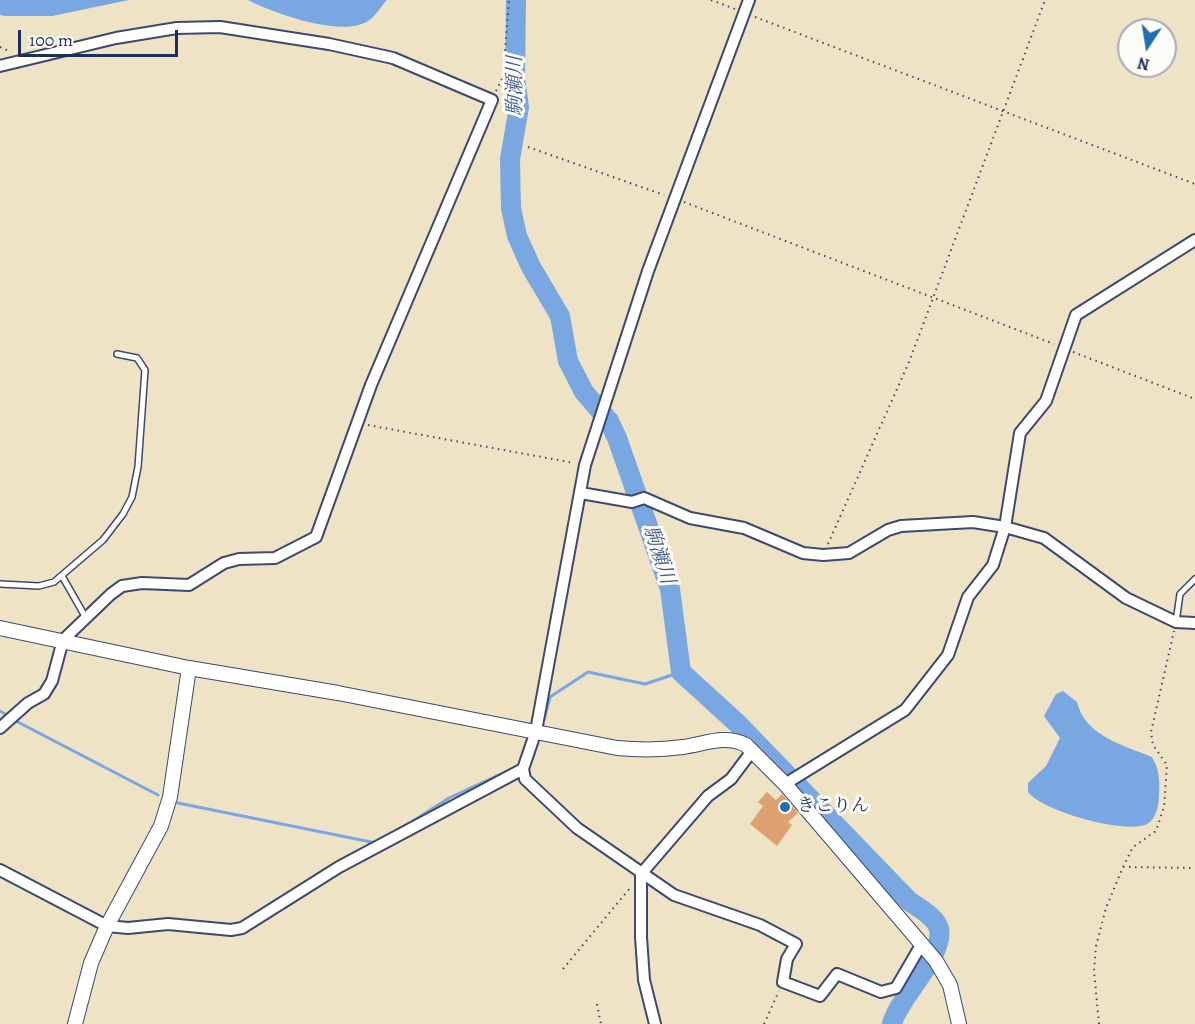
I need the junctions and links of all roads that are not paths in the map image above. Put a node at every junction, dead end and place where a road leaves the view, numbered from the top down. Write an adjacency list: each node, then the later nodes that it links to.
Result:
1 (749, 0): 5 (street)
2 (0, 66): 10 (street)
3 (1195, 240): 6 (street)
4 (117, 354): 7 (lane)
5 (581, 493): 6 (street); 17 (street)
6 (1005, 527): 11 (street); 20 (street)
7 (62, 576): 9 (lane); 10 (lane)
8 (1195, 579): 11 (lane)
9 (0, 584)
10 (86, 618): 14 (street)
11 (1176, 622): 12 (street)
12 (1195, 623)
13 (0, 628): 14 (street)
14 (63, 640): 15 (street); 16 (street)
15 (189, 668): 17 (street); 23 (street)
16 (0, 728)
17 (536, 731): 18 (street); 19 (street)
18 (752, 751): 20 (street); 22 (street)
19 (523, 769): 22 (street); 23 (street)
20 (784, 784): 24 (street)
21 (0, 870): 23 (street)
22 (641, 874): 24 (street); 26 (street)
23 (107, 926): 25 (street)
24 (923, 947): 27 (street)
25 (75, 1024)
26 (655, 1024)
27 (959, 1024)

